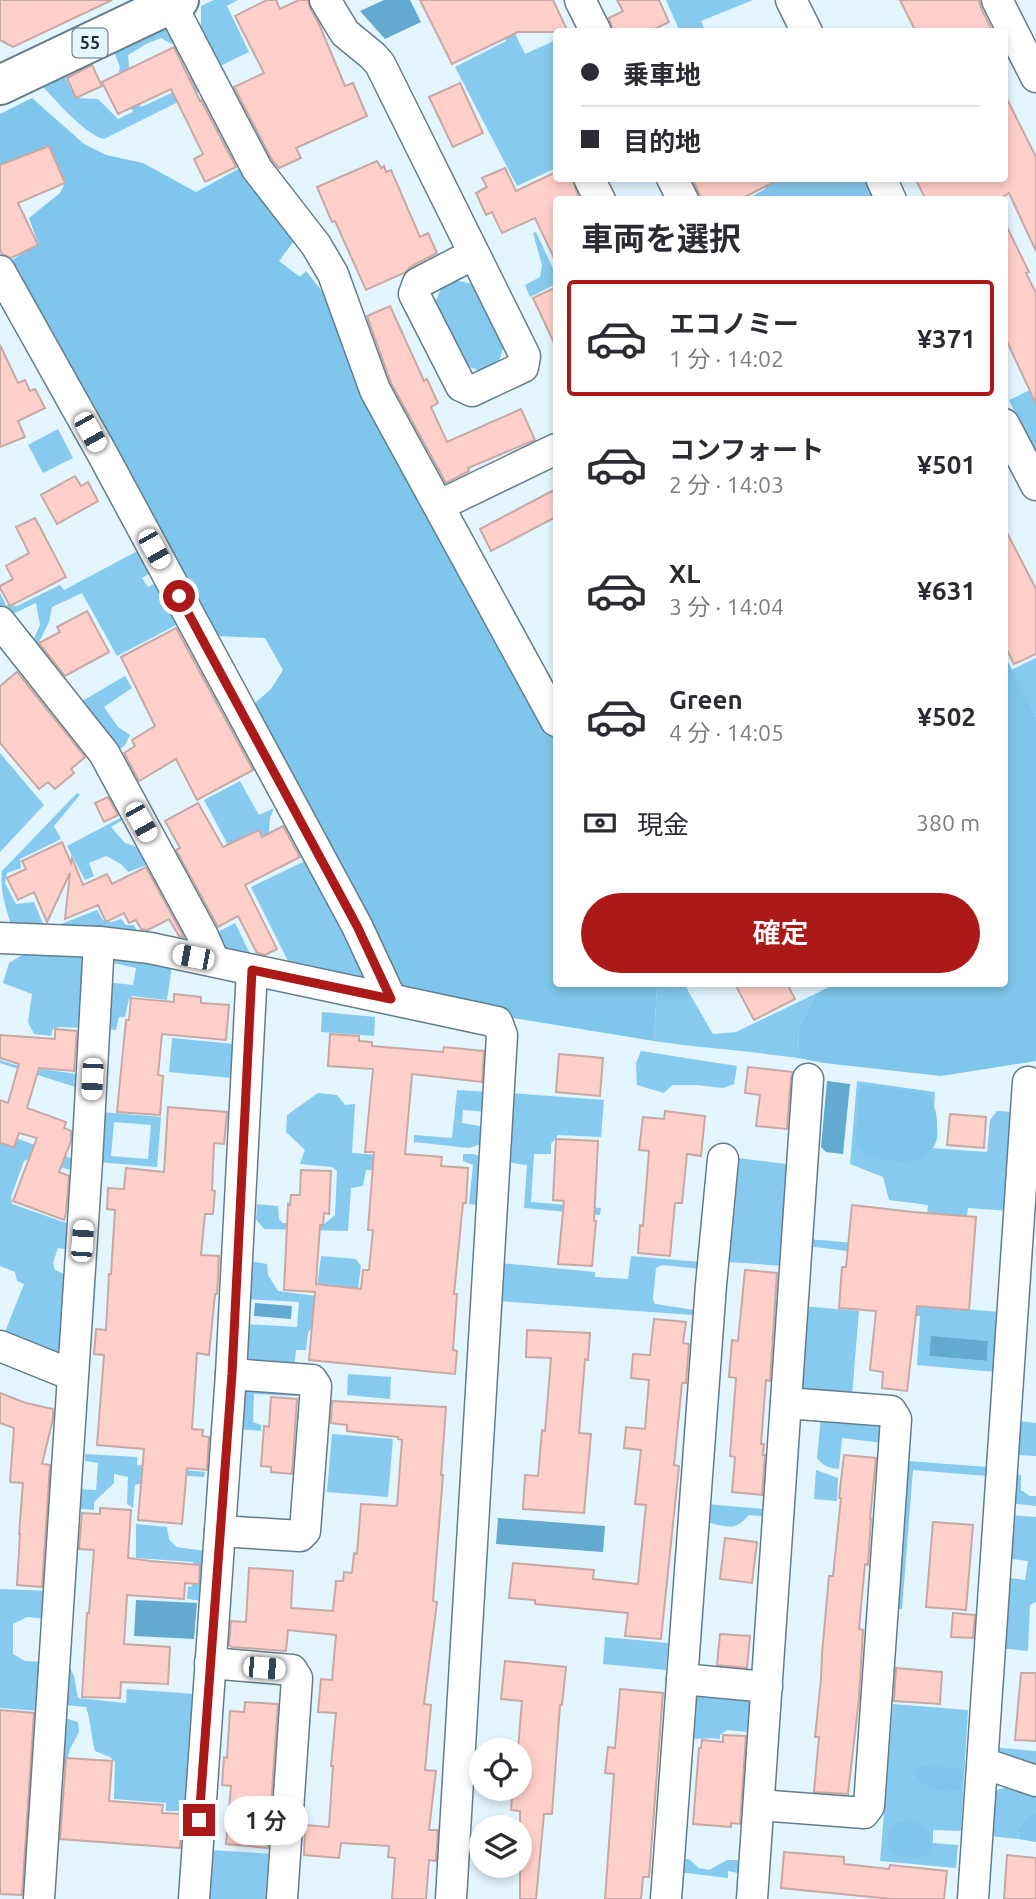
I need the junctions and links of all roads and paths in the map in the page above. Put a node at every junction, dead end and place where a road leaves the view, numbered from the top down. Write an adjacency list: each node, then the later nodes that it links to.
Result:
1 (325, 0): 10 (street)
2 (580, 0): 6 (street)
3 (791, 0): 7 (street)
4 (997, 0): 8 (street)
5 (175, 2): 9 (main road, 55); 15 (street)
6 (594, 28)
7 (805, 28)
8 (1036, 77)
9 (0, 85)
10 (474, 254)
11 (0, 271): 22 (street)
12 (1008, 432): 14 (street)
13 (553, 450): 15 (street)
14 (1036, 485)
15 (440, 505): 17 (street)
16 (0, 622): 20 (street)
17 (553, 715)
18 (1, 942): 19 (street)
19 (99, 942): 20 (street); 28 (street)
20 (214, 961): 21 (street)
21 (252, 970): 22 (street); 27 (street)
22 (391, 999): 40 (street)
23 (808, 1079): 29 (street)
24 (1028, 1082): 34 (street)
25 (723, 1159): 32 (street)
26 (0, 1346): 28 (street)
27 (232, 1374): 30 (street); 30 (street)
28 (72, 1375): 37 (street)
29 (786, 1403): 33 (street); 36 (street)
30 (220, 1531): 31 (street)
31 (210, 1663): 38 (street); 39 (street)
32 (682, 1679): 33 (street); 41 (street)
33 (767, 1687): 36 (street)
34 (984, 1763): 35 (street); 43 (street)
35 (1036, 1781)
36 (759, 1805): 42 (street)
37 (39, 1899)
38 (194, 1899)
39 (282, 1899)
40 (451, 1899)
41 (666, 1899)
42 (752, 1899)
43 (973, 1899)

